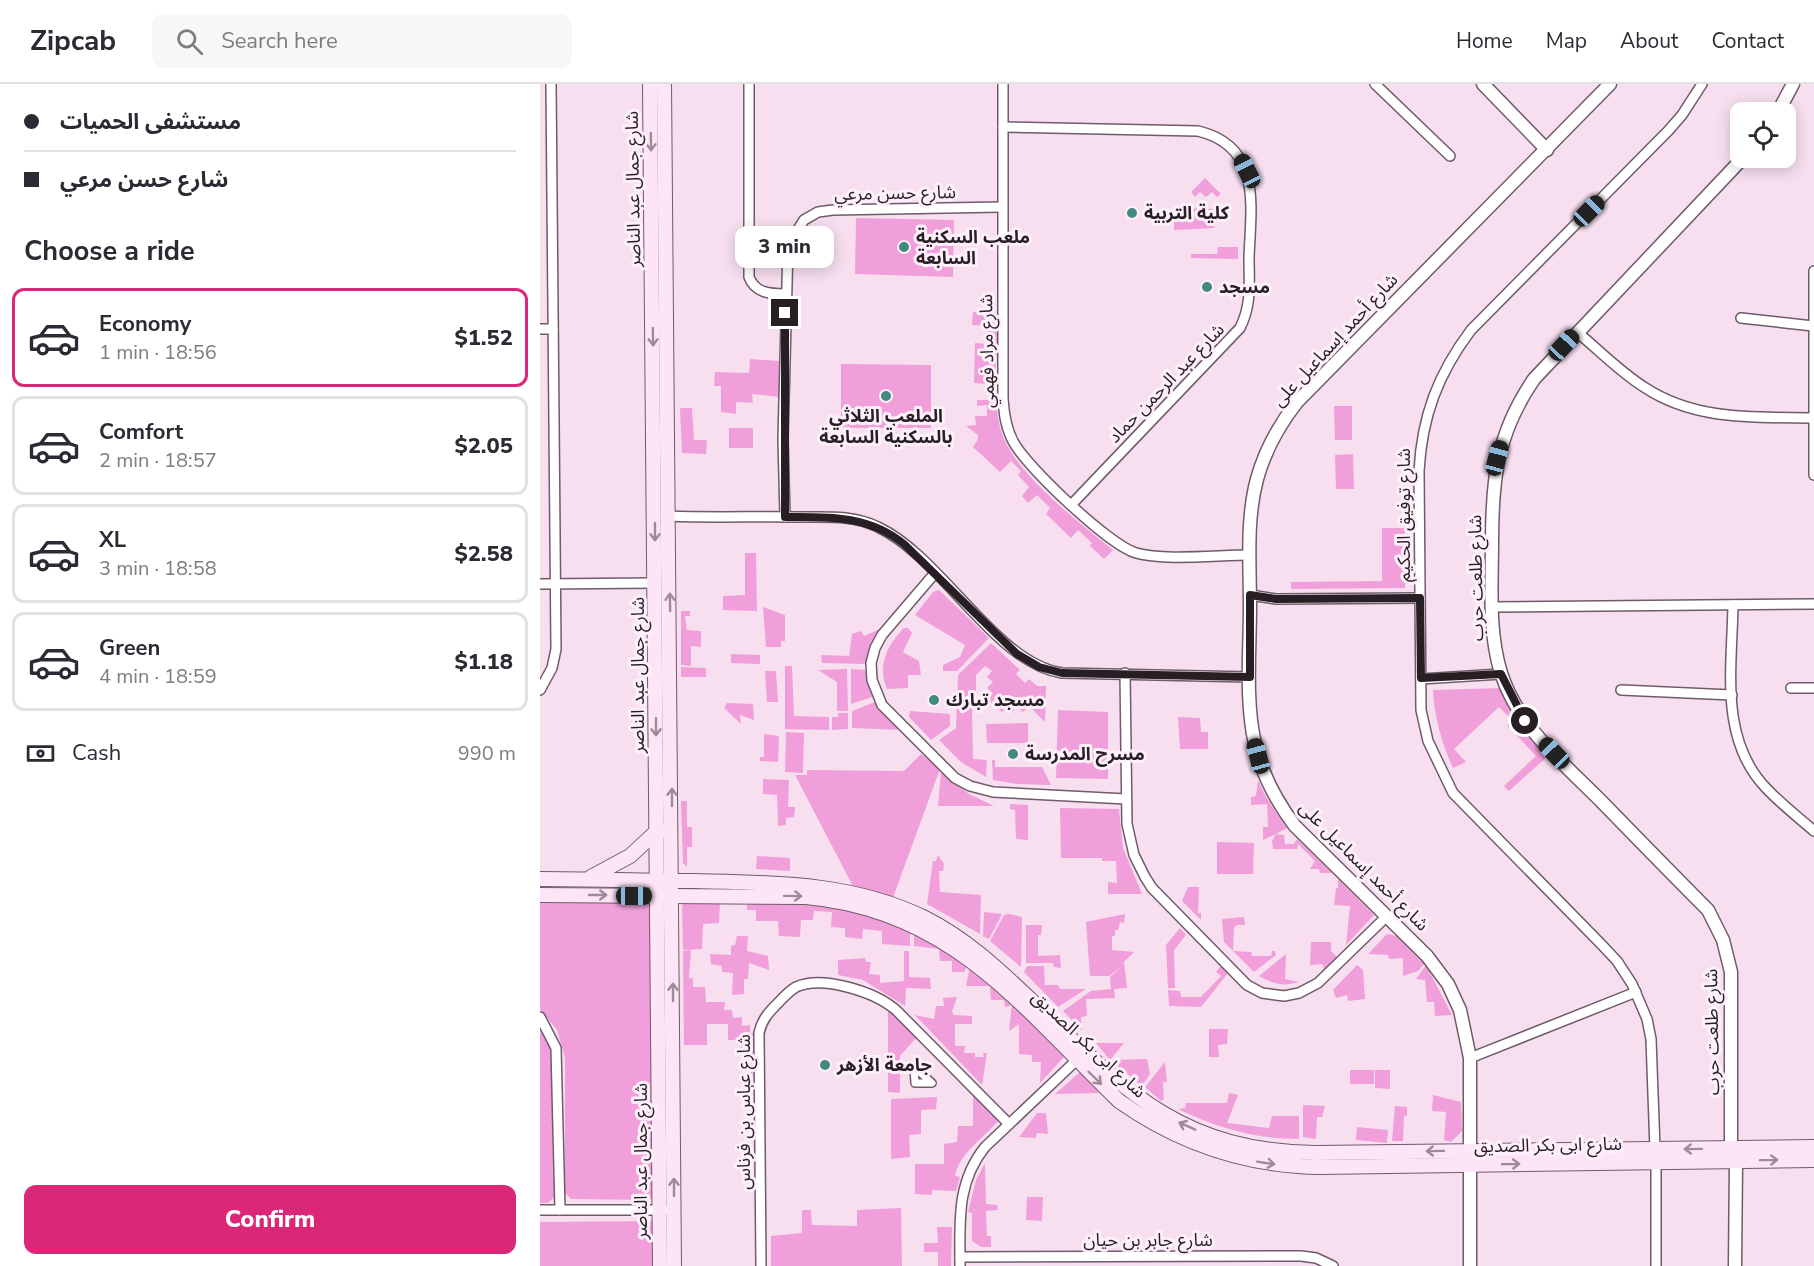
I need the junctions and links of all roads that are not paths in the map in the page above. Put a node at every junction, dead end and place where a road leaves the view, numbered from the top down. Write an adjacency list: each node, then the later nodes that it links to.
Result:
1 (551, 84): 16 (street)
2 (650, 84): 26 (main road, شارع جمال عبد الناصر, one-way to 26)
3 (664, 84): 26 (main road, شارع جمال عبد الناصر)
4 (749, 84): 20 (street)
5 (1003, 84): 12 (street, شارع مراد فهمي)
6 (1375, 84): 14 (street)
7 (1483, 84): 13 (street)
8 (1610, 84): 13 (street, شارع أحمد إسماعيل على)
9 (1702, 84): 38 (street, شارع توفيق الحكيم)
10 (1792, 84): 11 (street)
11 (1783, 102)
12 (1003, 127): 18 (street, شارع مراد فهمي); 29 (street, شارع عبد الرحمن حماد)
13 (1547, 150): 32 (street, شارع أحمد إسماعيل على)
14 (1450, 156)
15 (1733, 168): 25 (street, شارع طلعت حرب)
16 (552, 184): 17 (street); 24 (street)
17 (540, 185)
18 (1002, 207): 20 (street, شارع حسن مرعي); 29 (street, شارع مراد فهمي)
19 (1814, 271): 22 (street)
20 (785, 294): 31 (street, شارع حسن مرعي)
21 (1741, 318): 22 (street)
22 (1813, 327): 27 (street)
23 (540, 329): 24 (street)
24 (553, 329): 36 (street)
25 (1577, 332): 27 (street); 41 (street, شارع طلعت حرب)
26 (661, 380): 30 (main road, شارع جمال عبد الناصر); 34 (main road, شارع جمال عبد الناصر, one-way to 34)
27 (1813, 418): 28 (street)
28 (1814, 475)
29 (1072, 504): 32 (street, شارع مراد فهمي)
30 (669, 516): 31 (street); 53 (main road, شارع جمال عبد الناصر, one-way to 30)
31 (785, 517): 33 (street)
32 (1250, 555): 37 (street, شارع أحمد إسماعيل على)
33 (935, 573): 42 (street); 51 (street)
34 (656, 583): 36 (street); 52 (main road, شارع جمال عبد الناصر, one-way to 52)
35 (540, 584): 36 (street)
36 (555, 584): 48 (street)
37 (1250, 595): 38 (street); 44 (street, شارع أحمد إسماعيل على)
38 (1420, 598): 45 (street, شارع توفيق الحكيم)
39 (1814, 604): 40 (street)
40 (1733, 605): 41 (street); 50 (street)
41 (1492, 607): 43 (street, شارع طلعت حرب)
42 (1125, 674): 44 (street); 51 (street)
43 (1501, 674): 45 (street); 71 (street, شارع طلعت حرب)
44 (1250, 677): 63 (street, شارع أحمد إسماعيل على)
45 (1421, 678): 64 (street, شارع توفيق الحكيم)
46 (1791, 688): 47 (street)
47 (1814, 688)
48 (540, 690)
49 (1621, 690): 50 (street)
50 (1732, 695): 54 (street)
51 (1126, 799): 63 (street)
52 (657, 831): 53 (main road); 56 (main road); 57 (main road, شارع جمال عبد الناصر)
53 (672, 831): 58 (main road, شارع جمال عبد الناصر)
54 (1814, 831)
55 (540, 879): 56 (main road, شارع ابى بكر الصديق)
56 (586, 879): 57 (main road, شارع ابى بكر الصديق)
57 (657, 881): 58 (main road, شارع ابى بكر الصديق); 61 (main road, شارع جمال عبد الناصر)
58 (672, 881): 59 (main road, شارع ابى بكر الصديق); 62 (main road, شارع جمال عبد الناصر)
59 (710, 889): 62 (main road, شارع ابى بكر الصديق); 66 (main road, شارع ابى بكر الصديق)
60 (540, 895): 61 (main road, شارع ابى بكر الصديق, one-way to 61)
61 (657, 896): 62 (main road, شارع ابى بكر الصديق); 76 (main road, شارع جمال عبد الناصر)
62 (673, 896): 76 (main road, شارع جمال عبد الناصر, one-way to 62)
63 (1387, 916): 67 (street, شارع أحمد إسماعيل على)
64 (1636, 992): 67 (street); 70 (street, شارع توفيق الحكيم)
65 (540, 1017): 75 (street)
66 (1081, 1056): 68 (street); 72 (main road, شارع ابى بكر الصديق)
67 (1470, 1058): 72 (street, شارع أحمد إسماعيل على)
68 (1009, 1124): 77 (street); 80 (street, شارع عباس بن فرناس)
69 (1814, 1147): 71 (main road, شارع ابى بكر الصديق)
70 (1656, 1155): 71 (main road, شارع ابى بكر الصديق); 72 (main road, شارع ابى بكر الصديق); 83 (street, شارع توفيق الحكيم)
71 (1732, 1155): 73 (main road, شارع ابى بكر الصديق, one-way to 73); 84 (street, شارع طلعت حرب)
72 (1470, 1157): 82 (street, شارع أحمد إسماعيل على)
73 (1814, 1160)
74 (540, 1210): 75 (street)
75 (560, 1210): 76 (street)
76 (667, 1210): 78 (main road, شارع جمال عبد الناصر); 79 (main road, شارع جمال عبد الناصر)
77 (960, 1262): 81 (street, شارع جابر بن حيان)
78 (660, 1266)
79 (674, 1266)
80 (761, 1266)
81 (1333, 1266)
82 (1470, 1266)
83 (1656, 1266)
84 (1735, 1266)

